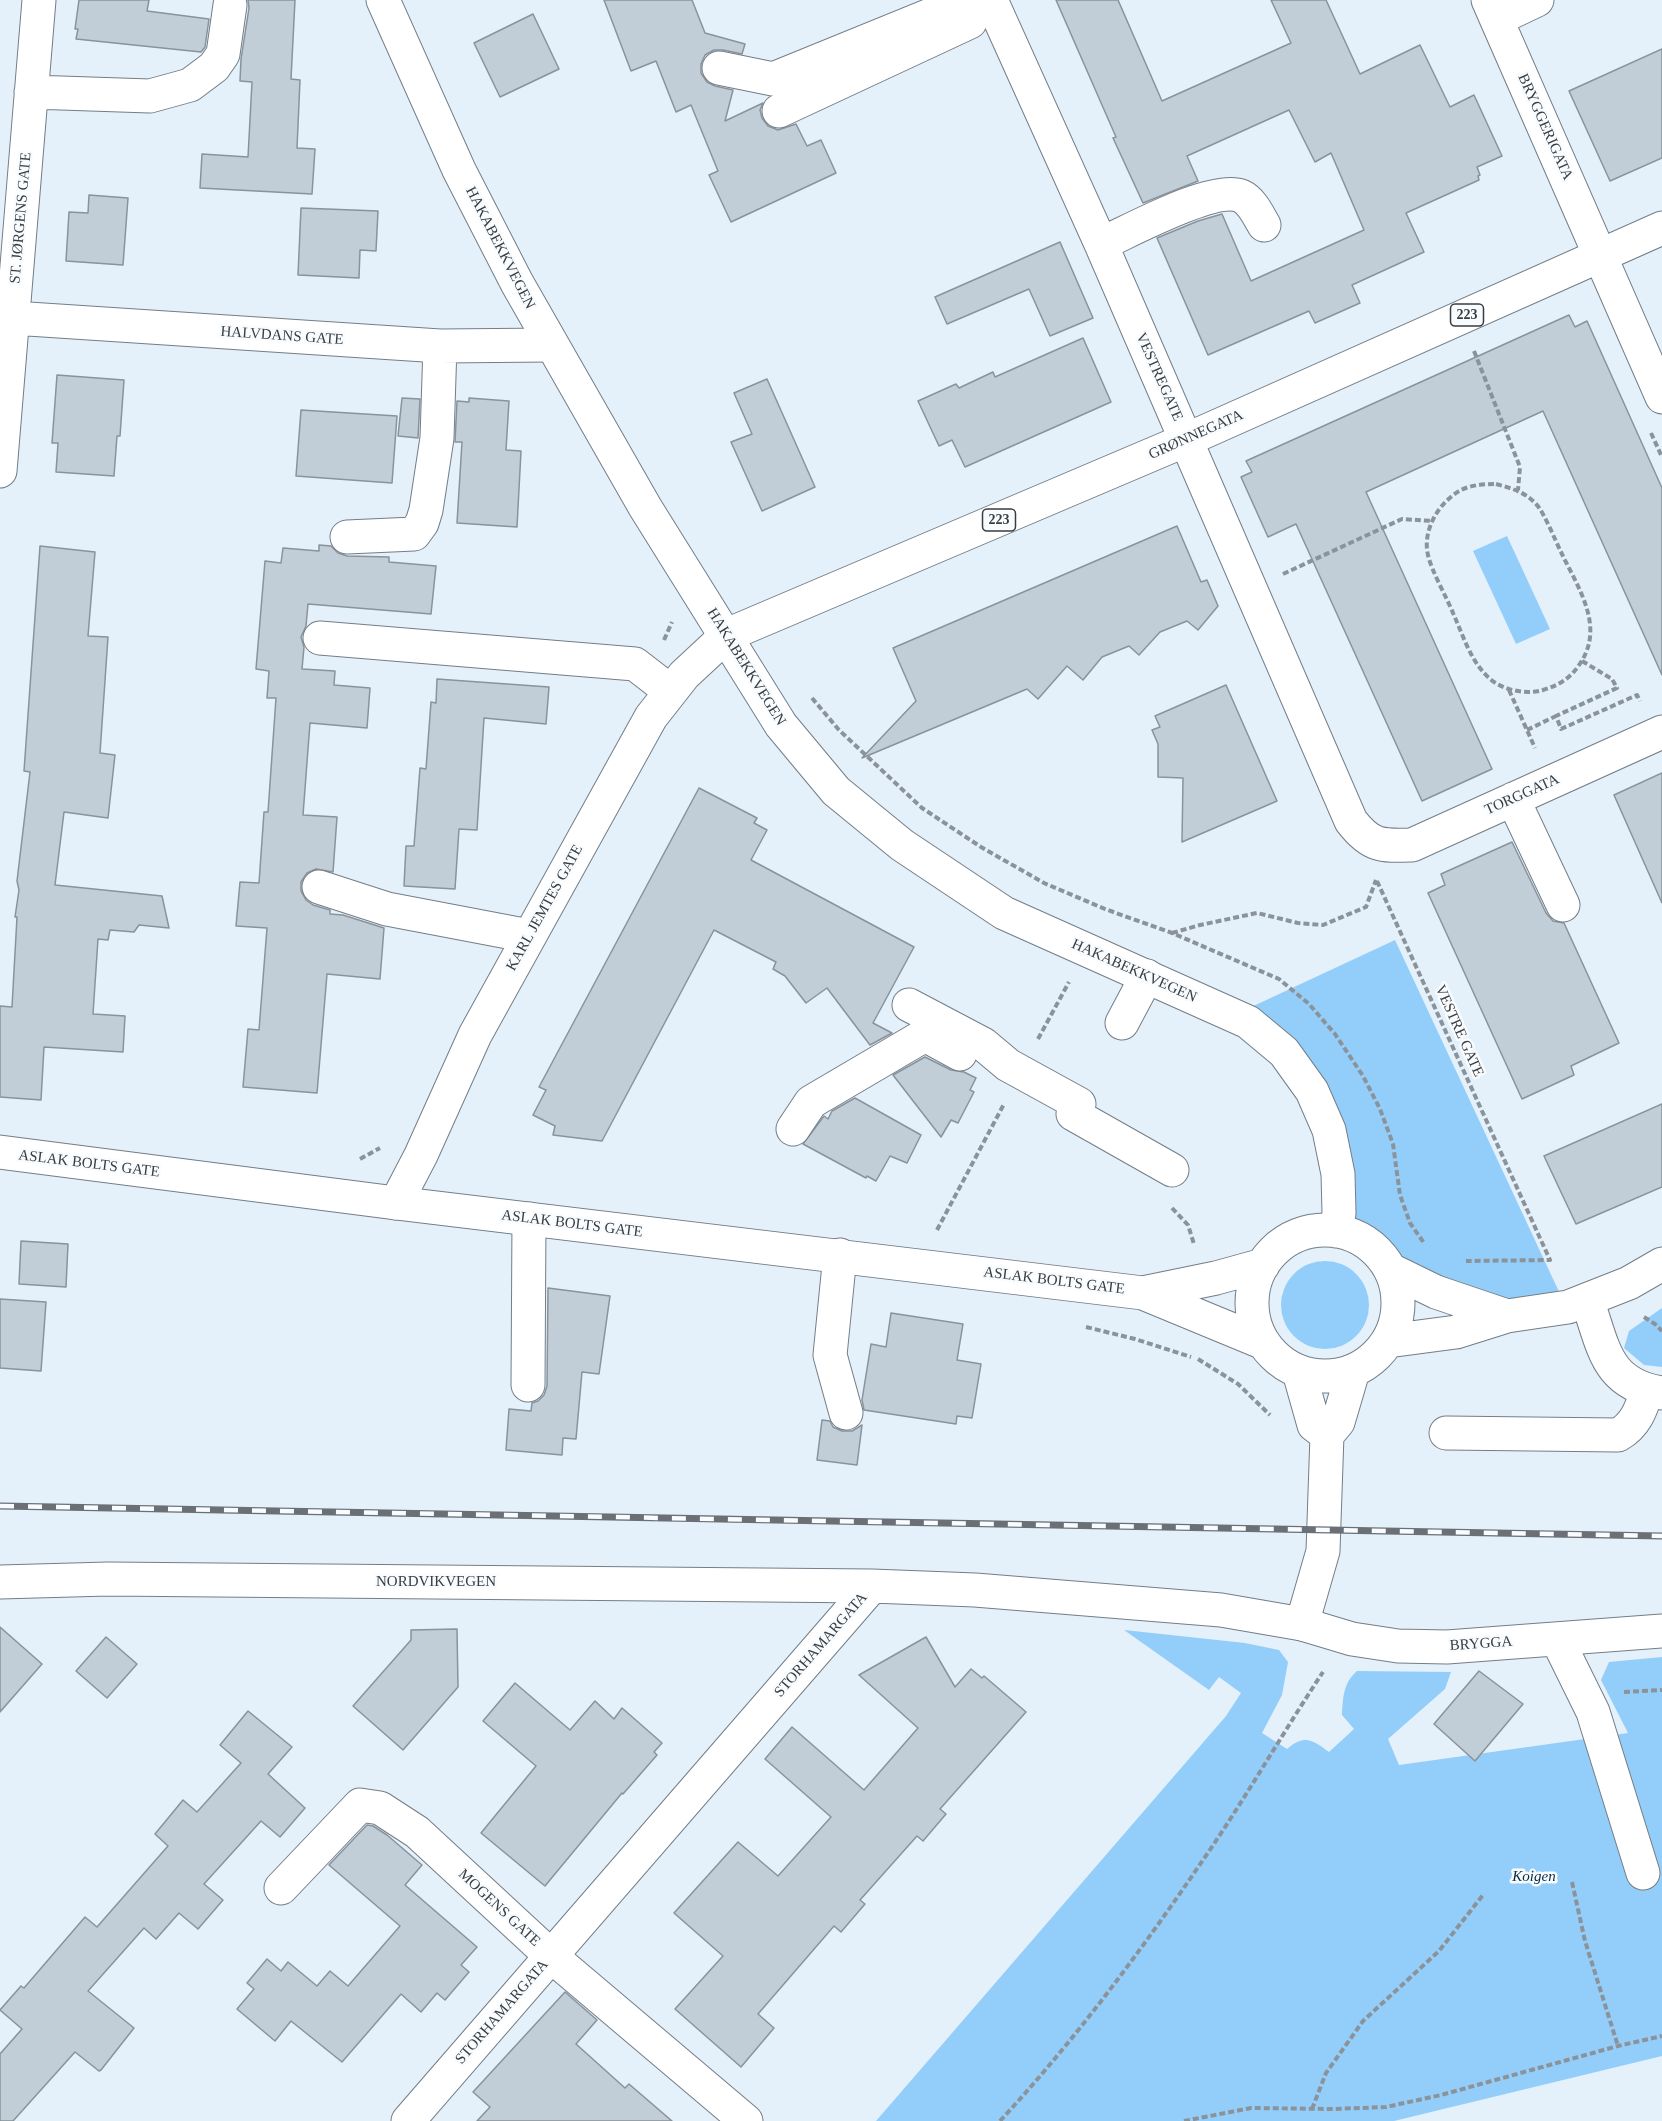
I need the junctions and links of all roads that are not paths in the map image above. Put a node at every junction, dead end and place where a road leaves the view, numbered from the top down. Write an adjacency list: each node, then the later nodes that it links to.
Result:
1 (39, 0): 8 (main road, ST. JØRGENS GATE)
2 (383, 0): 15 (main road, HAKABEKKVEGEN)
3 (1537, 0): 6 (main road)
4 (985, 3): 7 (main road); 9 (main road); 12 (main road, VESTREGATE)
5 (230, 5): 8 (main road)
6 (1492, 9): 13 (main road, BRYGGERIGATA)
7 (718, 68)
8 (31, 92): 14 (main road, ST. JØRGENS GATE)
9 (779, 111)
10 (1264, 225): 12 (main road)
11 (1662, 228): 13 (main road, GRØNNEGATA / 223)
12 (1101, 244): 18 (main road, VESTREGATE)
13 (1601, 255): 17 (main road, BRYGGERIGATA); 18 (main road, GRØNNEGATA / 223)
14 (8, 330): 16 (main road, HALVDANS GATE); 19 (main road, ST. JØRGENS GATE)
15 (551, 345): 16 (main road, HALVDANS GATE); 21 (main road, HAKABEKKVEGEN)
16 (440, 346): 20 (main road)
17 (1662, 397)
18 (1186, 440): 21 (main road, GRØNNEGATA / 223); 26 (main road, VESTREGATE)
19 (0, 471)
20 (347, 537)
21 (727, 635): 23 (main road, KARL JEMTES GATE); 30 (main road, HAKABEKKVEGEN)
22 (320, 638): 23 (main road)
23 (670, 692): 29 (main road, KARL JEMTES GATE)
24 (1653, 720): 25 (main road, TORGGATA)
25 (1513, 799): 26 (main road, TORGGATA); 28 (main road)
26 (1379, 844)
27 (319, 887): 29 (main road)
28 (1563, 905)
29 (529, 936): 37 (main road, KARL JEMTES GATE)
30 (1148, 976): 32 (main road); 39 (main road, HAKABEKKVEGEN)
31 (909, 1005): 33 (main road)
32 (1122, 1023)
33 (1015, 1069): 34 (main road); 36 (main road)
34 (794, 1129)
35 (0, 1152): 37 (main road, ASLAK BOLTS GATE)
36 (1172, 1170)
37 (396, 1203): 38 (main road, ASLAK BOLTS GATE)
38 (530, 1219): 40 (main road, ASLAK BOLTS GATE); 51 (main road)
39 (1336, 1231): 42 (main road); 43 (main road)
40 (840, 1255): 44 (main road, ASLAK BOLTS GATE); 53 (main road)
41 (1662, 1264): 45 (main road)
42 (1263, 1265): 44 (main road, ASLAK BOLTS GATE); 48 (main road)
43 (1391, 1270): 46 (main road); 47 (main road)
44 (1143, 1293): 48 (main road, ASLAK BOLTS GATE)
45 (1587, 1300): 46 (main road); 52 (main road)
46 (1507, 1316): 47 (main road)
47 (1388, 1341): 49 (main road)
48 (1264, 1343): 50 (main road)
49 (1353, 1371): 50 (main road); 55 (main road)
50 (1299, 1372): 55 (main road)
51 (528, 1385)
52 (1655, 1392): 54 (main road)
53 (846, 1413)
54 (1446, 1433)
55 (1327, 1435): 58 (main road)
56 (0, 1582): 57 (main road, NORDVIKVEGEN)
57 (872, 1586): 58 (main road, STORHAMARGATA); 63 (main road, STORHAMARGATA)
58 (1302, 1624): 60 (main road, BRYGGA)
59 (1662, 1631): 60 (main road, BRYGGA)
60 (1557, 1639): 61 (main road)
61 (1643, 1873)
62 (281, 1888): 63 (main road, MOGENS GATE)
63 (551, 1956): 64 (main road, STORHAMARGATA); 65 (main road, MOGENS GATE)
64 (408, 2121)
65 (746, 2121)

